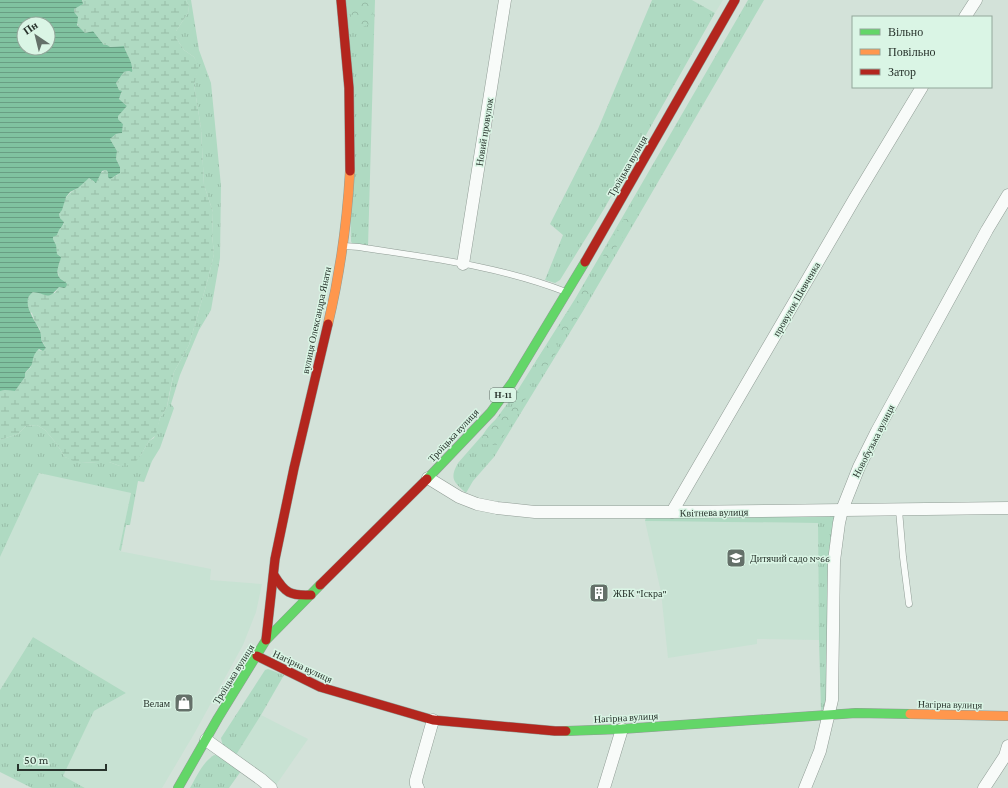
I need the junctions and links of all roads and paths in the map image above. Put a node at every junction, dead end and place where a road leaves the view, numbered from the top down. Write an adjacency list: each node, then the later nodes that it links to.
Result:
1 (341, 0): 8 (street, вулиця Олександра Янати)
2 (505, 0): 9 (street, Новий провулок)
3 (735, 0): 10 (street, Троїцька вулиця / Н-11)
4 (976, 0): 5 (street)
5 (966, 16)
6 (921, 88): 15 (street, провулок Шевченка)
7 (1008, 195): 13 (street, Новобузька вулиця)
8 (343, 246): 9 (lane); 16 (street, вулиця Олександра Янати)
9 (463, 264): 10 (lane)
10 (566, 292): 11 (street, Троїцька вулиця / Н-11)
11 (428, 478): 15 (street, Квітнева вулиця); 17 (street, Троїцька вулиця / Н-11)
12 (1008, 508): 14 (street, Квітнева вулиця)
13 (842, 510): 14 (street, Квітнева вулиця); 15 (street, Квітнева вулиця); 21 (street, Новобузька вулиця)
14 (899, 510): 18 (lane)
15 (672, 512)
16 (274, 575): 17 (street); 19 (street, вулиця Олександра Янати)
17 (311, 595): 19 (street, Троїцька вулиця / Н-11)
18 (909, 604)
19 (266, 640): 20 (street, Троїцька вулиця / Н-11)
20 (257, 656): 23 (street, Нагірна вулиця); 25 (street, Троїцька вулиця / Н-11)
21 (828, 714): 22 (street, Нагірна вулиця); 24 (street, Нагірна вулиця); 31 (street, Новобузька вулиця)
22 (1008, 716)
23 (433, 720): 24 (street, Нагірна вулиця); 29 (street)
24 (622, 729): 30 (street)
25 (206, 740): 27 (street, Троїцька вулиця / Н-11); 28 (street)
26 (1008, 746): 32 (street)
27 (178, 788)
28 (271, 788)
29 (418, 788)
30 (604, 788)
31 (805, 788)
32 (984, 788)

